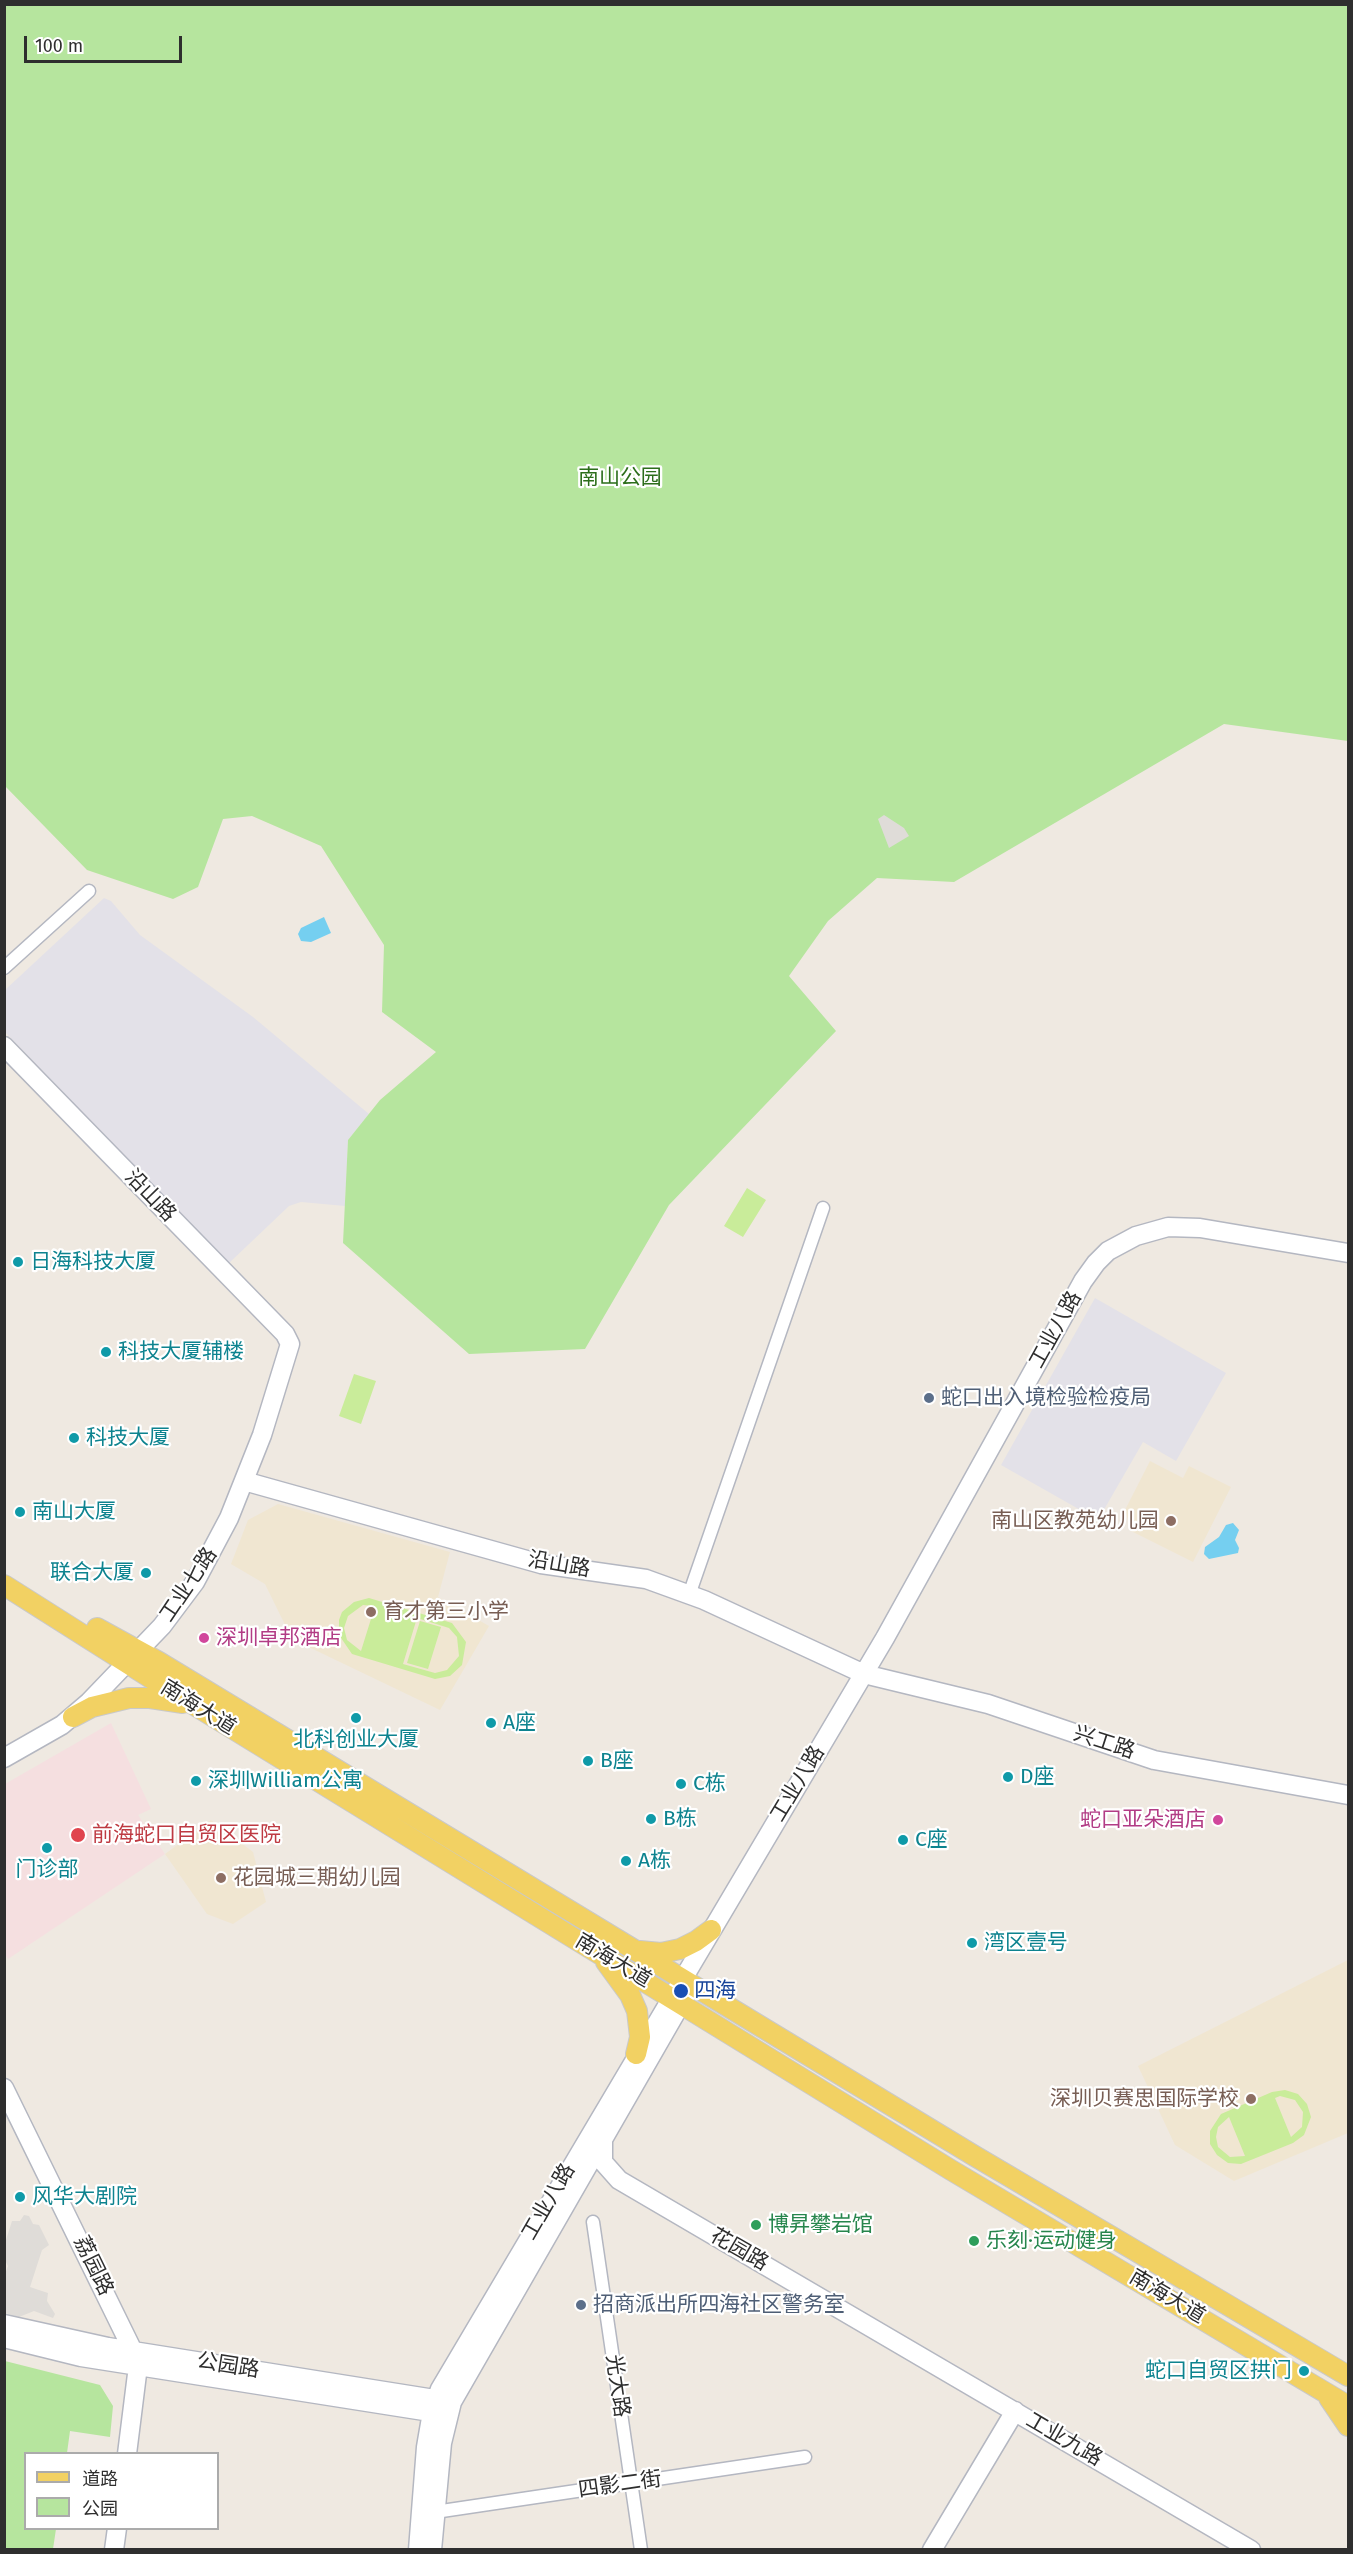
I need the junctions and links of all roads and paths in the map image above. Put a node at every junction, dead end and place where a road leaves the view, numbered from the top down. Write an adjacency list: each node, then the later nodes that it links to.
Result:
1 (89, 891): 2 (street)
2 (4, 968)
3 (4, 1046): 7 (street, 沿山路)
4 (823, 1208): 11 (street)
5 (1348, 1253): 13 (street, 工业八路)
6 (1348, 1263): 13 (street, 工业八路)
7 (289, 1349): 8 (street, 工业七路)
8 (244, 1481): 11 (street, 沿山路); 12 (street, 工业七路)
9 (4, 1570): 12 (main road, 南海大道)
10 (4, 1585): 12 (main road, 南海大道)
11 (689, 1595): 13 (street, 沿山路)
12 (133, 1657): 14 (main road, 南海大道); 15 (street, 工业七路); 19 (main road, 南海大道)
13 (868, 1675): 17 (street, 兴工路); 18 (street, 工业八路); 21 (street, 工业八路)
14 (201, 1709): 15 (main road); 20 (main road, 南海大道)
15 (72, 1717): 16 (street, 工业七路)
16 (4, 1758)
17 (1348, 1795)
18 (711, 1930): 19 (main road); 21 (street, 工业八路)
19 (634, 1950): 21 (main road, 南海大道)
20 (596, 1951): 22 (main road, 南海大道); 23 (main road)
21 (687, 1982): 22 (street, 工业八路); 33 (main road, 南海大道)
22 (676, 2000): 23 (street, 工业八路); 25 (street, 工业八路); 34 (main road, 南海大道)
23 (636, 2054): 32 (street, 工业八路)
24 (4, 2088): 31 (street, 荔园路)
25 (603, 2138): 26 (street, 花园路); 27 (street, 工业八路)
26 (619, 2180): 27 (street, 花园路); 38 (street, 花园路)
27 (576, 2185): 37 (street, 工业八路)
28 (593, 2223): 43 (street, 光大路)
29 (4, 2324): 31 (street, 公园路)
30 (4, 2338): 31 (street, 公园路)
31 (136, 2359): 35 (street, 公园路); 41 (street)
32 (448, 2374): 35 (street); 37 (street, 工业八路)
33 (1345, 2374)
34 (1316, 2387): 36 (main road, 南海大道); 39 (main road)
35 (406, 2401): 37 (street, 公园路); 40 (street)
36 (1348, 2406)
37 (442, 2407): 40 (street, 工业八路); 44 (street, 工业八路)
38 (1015, 2411): 50 (street, 工业九路); 51 (street, 工业九路)
39 (1348, 2426)
40 (428, 2437): 47 (street, 工业八路)
41 (127, 2452)
42 (806, 2457): 43 (street, 四影二街)
43 (631, 2483): 44 (street, 四影二街); 49 (street, 光大路)
44 (435, 2512): 48 (street, 工业八路)
45 (117, 2530): 46 (street)
46 (114, 2550)
47 (418, 2550)
48 (432, 2550)
49 (641, 2550)
50 (932, 2550)
51 (1251, 2550)

